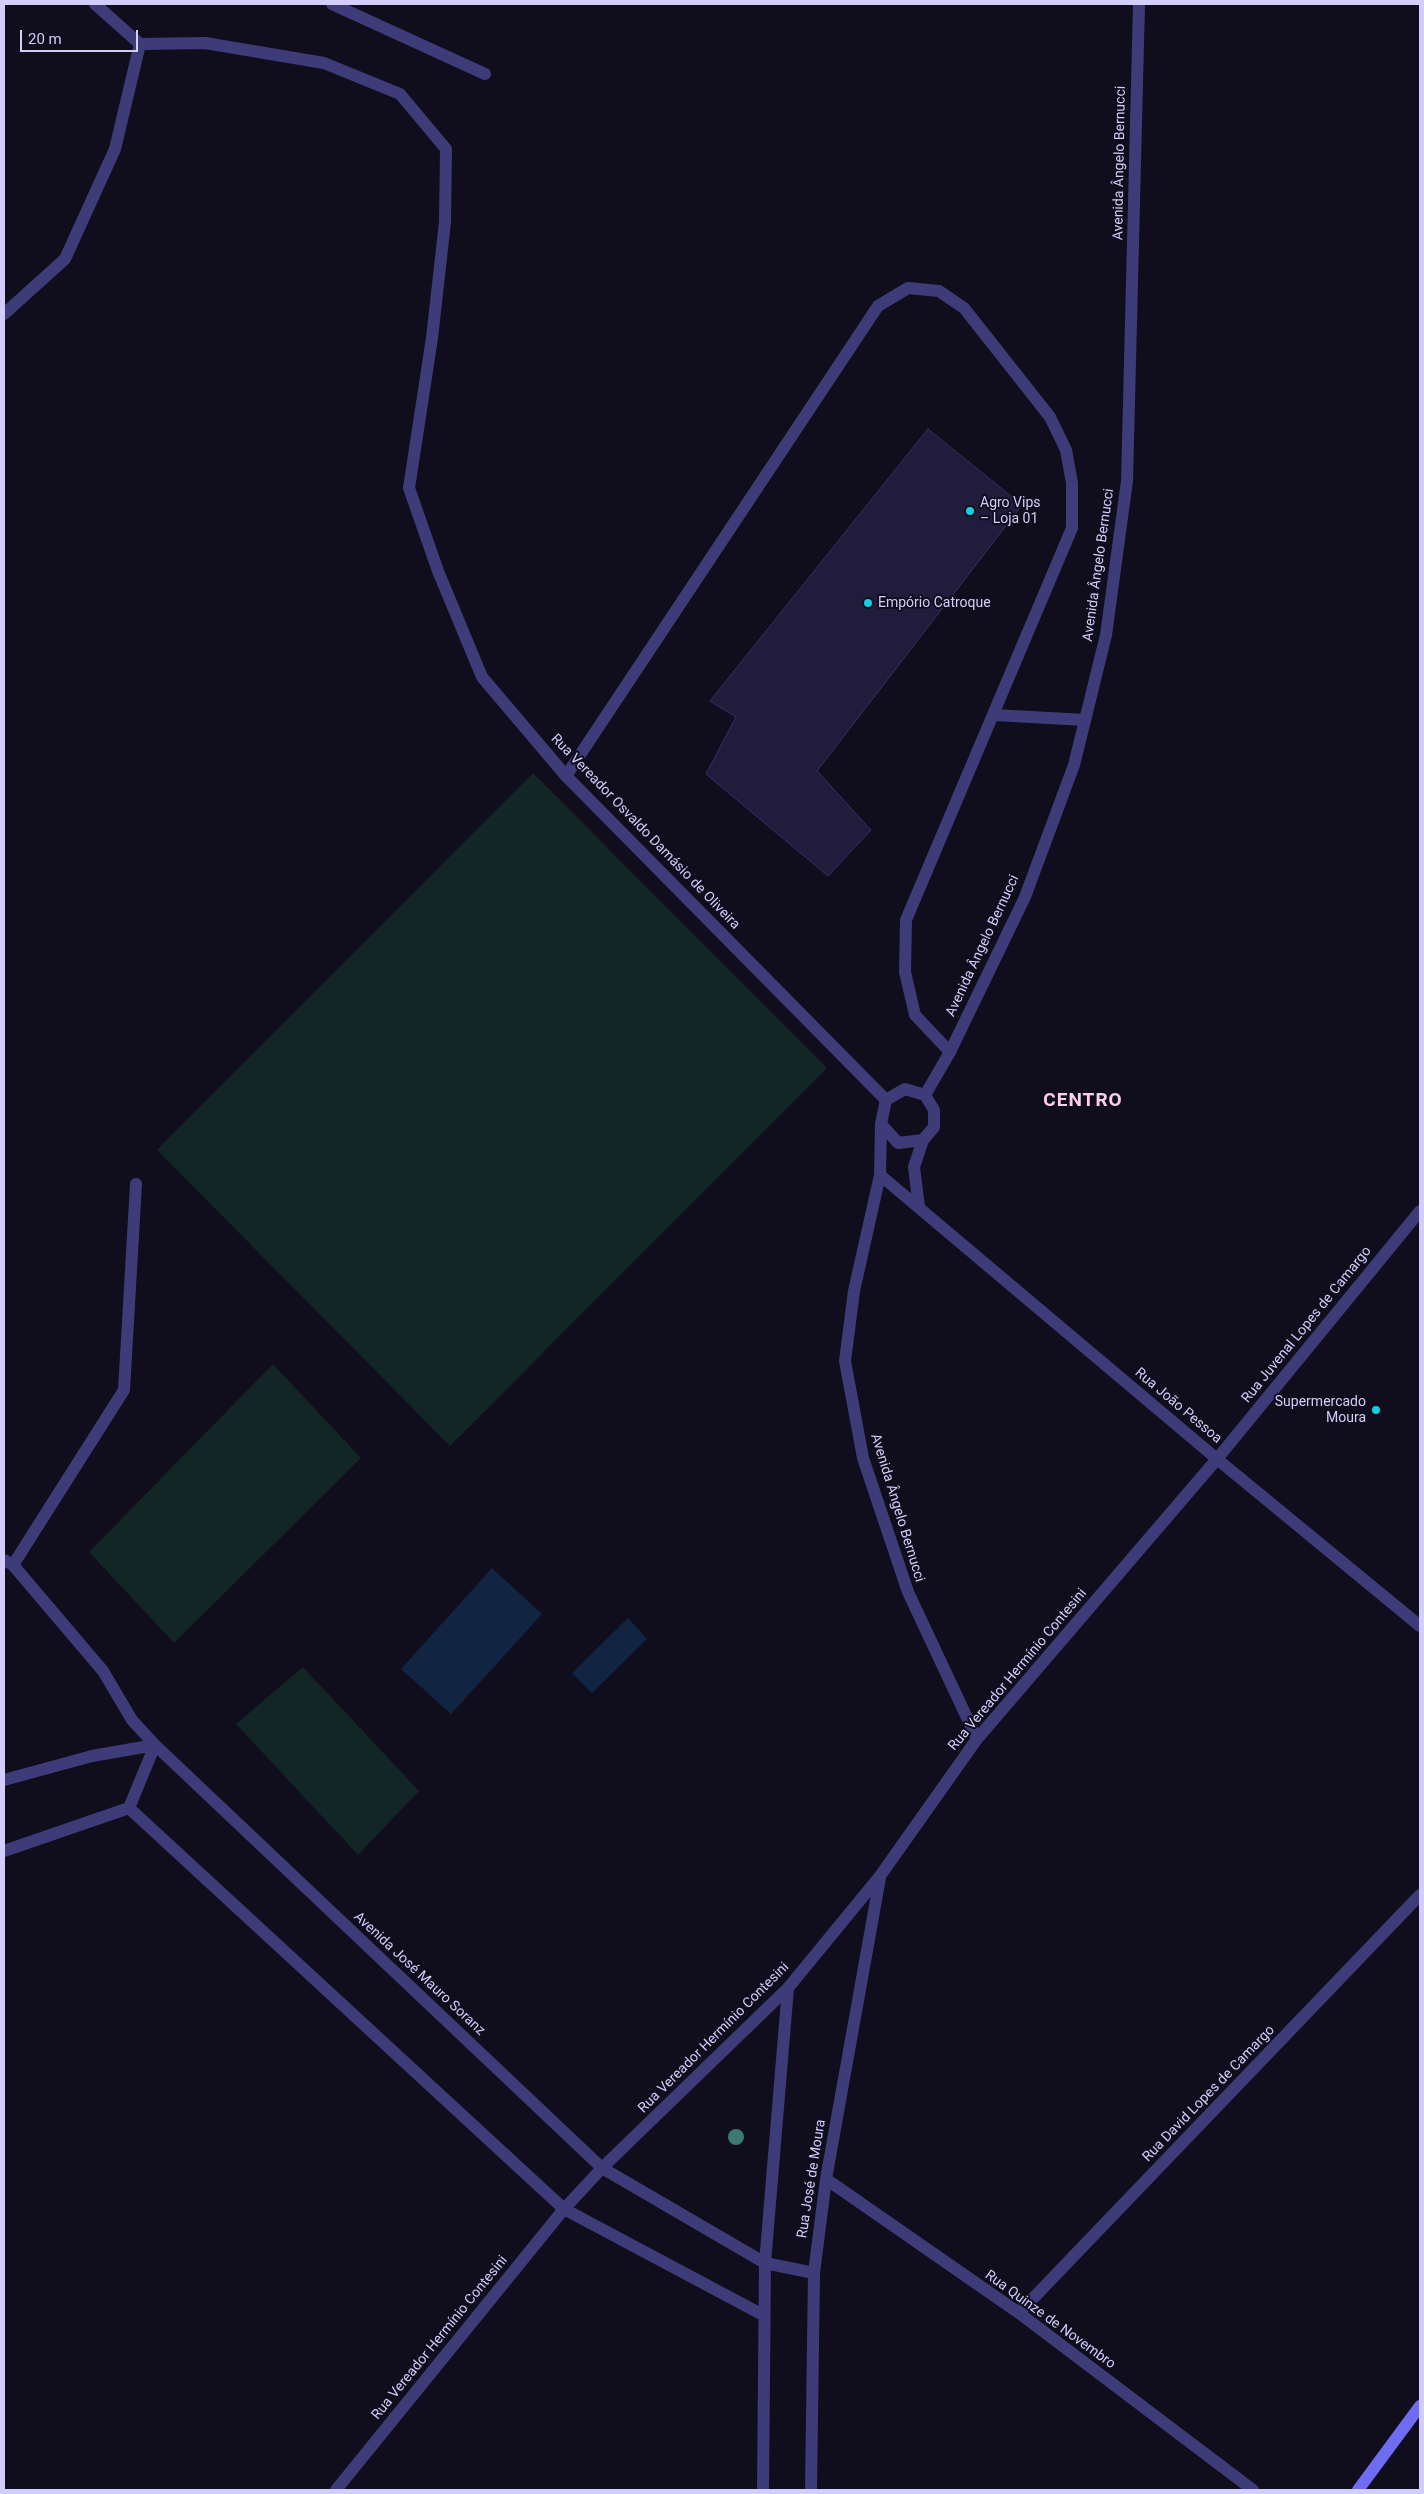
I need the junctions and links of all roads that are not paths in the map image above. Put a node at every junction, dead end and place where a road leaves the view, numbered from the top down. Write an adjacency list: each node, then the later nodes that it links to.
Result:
1 (95, 4): 4 (street)
2 (332, 4): 5 (street)
3 (1139, 4): 8 (street, Avenida Ângelo Bernucci)
4 (140, 44): 6 (street); 9 (street, Rua Vereador Osvaldo Damásio de Oliveira)
5 (485, 74)
6 (4, 314)
7 (994, 715): 8 (street); 9 (street); 10 (street)
8 (1085, 720): 10 (street, Avenida Ângelo Bernucci)
9 (566, 776): 12 (street, Rua Vereador Osvaldo Damásio de Oliveira)
10 (950, 1052): 11 (street, Avenida Ângelo Bernucci)
11 (925, 1095): 12 (street); 14 (street)
12 (886, 1100): 13 (street)
13 (881, 1124): 14 (street); 15 (street, Avenida Ângelo Bernucci)
14 (923, 1140): 17 (street)
15 (880, 1175): 17 (street, Rua João Pessoa); 22 (street, Avenida Ângelo Bernucci)
16 (136, 1184): 20 (street)
17 (919, 1207): 19 (street, Rua João Pessoa)
18 (1420, 1211): 19 (street, Rua Juvenal Lopes de Camargo)
19 (1217, 1459): 21 (street, Rua João Pessoa); 22 (street, Rua Vereador Hermínio Contesini)
20 (8, 1562): 23 (street, Avenida José Mauro Soranz)
21 (1420, 1626)
22 (977, 1739): 27 (street, Rua Vereador Hermínio Contesini)
23 (155, 1745): 24 (street); 25 (street); 30 (street, Avenida José Mauro Soranz)
24 (4, 1780)
25 (129, 1808): 26 (street); 32 (street)
26 (4, 1851)
27 (880, 1876): 29 (street, Rua Vereador Hermínio Contesini); 31 (street, Rua José de Moura)
28 (1420, 1895): 35 (street, Rua David Lopes de Camargo)
29 (788, 1988): 30 (street, Rua Vereador Hermínio Contesini); 33 (street)
30 (602, 2168): 32 (street, Rua Vereador Hermínio Contesini); 33 (street, Avenida José Mauro Soranz)
31 (826, 2179): 34 (street, Rua José de Moura); 35 (street, Rua Quinze de Novembro)
32 (564, 2209): 36 (street); 38 (street, Rua Vereador Hermínio Contesini)
33 (765, 2263): 34 (street, Avenida José Mauro Soranz); 36 (street)
34 (814, 2273): 40 (street, Rua José de Moura)
35 (1019, 2313): 41 (street, Rua Quinze de Novembro)
36 (763, 2315): 39 (street)
37 (1420, 2406): 42 (main road)
38 (336, 2490)
39 (763, 2490)
40 (811, 2490)
41 (1253, 2490)
42 (1358, 2490)

